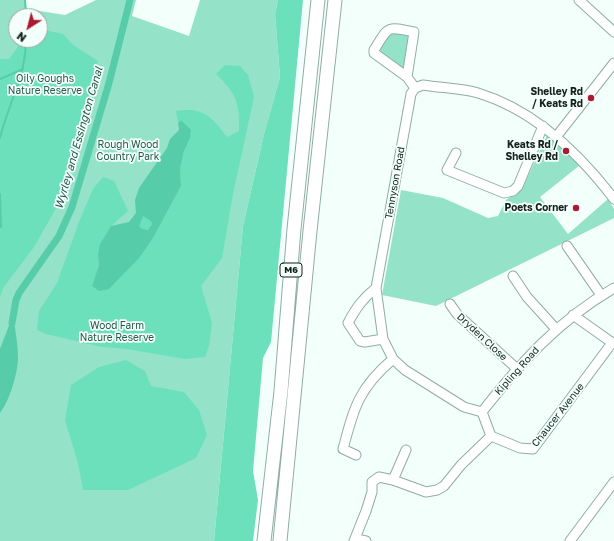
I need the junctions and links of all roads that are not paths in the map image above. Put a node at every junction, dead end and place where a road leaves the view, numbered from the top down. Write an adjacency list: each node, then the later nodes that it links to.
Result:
1 (318, 0): 31 (highway, M6)
2 (335, 0): 32 (highway, M6)
3 (579, 0): 4 (street)
4 (614, 32)
5 (614, 63): 9 (street)
6 (407, 77): 6 (street); 7 (street)
7 (419, 86): 8 (street); 14 (street, Tennyson Road)
8 (543, 126): 9 (street); 10 (street)
9 (556, 137): 11 (street)
10 (456, 153)
11 (614, 199)
12 (567, 246): 16 (street)
13 (513, 276): 19 (street)
14 (376, 288): 20 (street, Tennyson Road); 20 (street)
15 (614, 288): 16 (street, Kipling Road)
16 (601, 296): 18 (street, Kipling Road)
17 (450, 304): 23 (street, Dryden Close)
18 (573, 315): 19 (street, Kipling Road); 21 (street)
19 (556, 329): 23 (street, Kipling Road)
20 (383, 339): 22 (street, Tennyson Road)
21 (613, 344): 25 (street, Chaucer Avenue)
22 (393, 359): 24 (street, Tennyson Road); 27 (street)
23 (516, 368): 24 (street, Kipling Road)
24 (482, 412): 25 (street)
25 (490, 436): 28 (street)
26 (406, 450): 28 (street)
27 (356, 455)
28 (393, 480): 30 (street)
29 (614, 482): 34 (street)
30 (355, 540): 33 (street)
31 (264, 541)
32 (280, 541)
33 (366, 541)
34 (570, 541)

